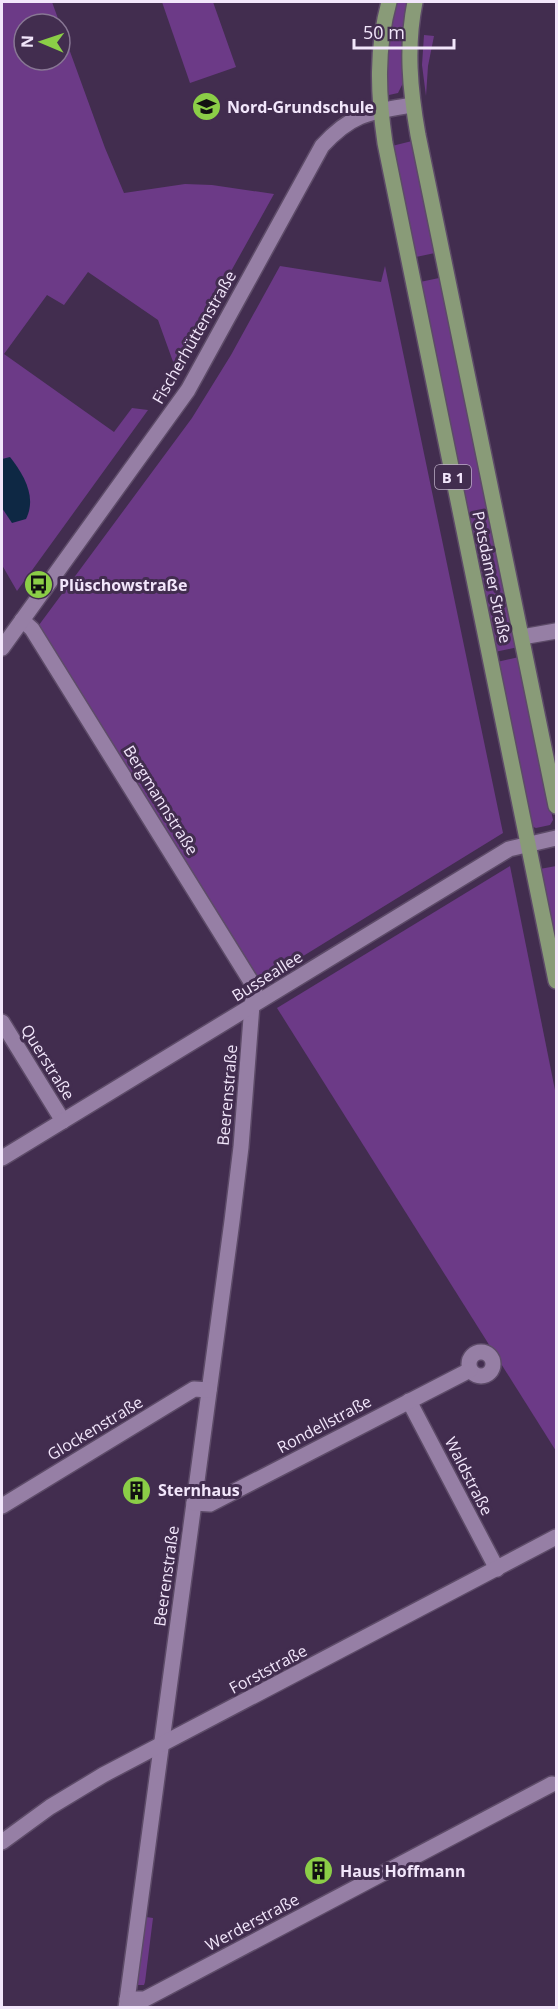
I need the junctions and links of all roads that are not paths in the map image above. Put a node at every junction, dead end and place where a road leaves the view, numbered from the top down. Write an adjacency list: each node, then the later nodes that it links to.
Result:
1 (389, 2): 4 (main road, Potsdamer Straße / B 1)
2 (415, 2): 3 (main road, Potsdamer Straße / B 1)
3 (412, 105): 4 (street, Fischerhüttenstraße); 7 (main road, Potsdamer Straße / B 1)
4 (380, 110): 5 (street, Fischerhüttenstraße); 11 (main road, Potsdamer Straße / B 1)
5 (22, 620): 8 (street, Fischerhüttenstraße); 13 (street, Bergmannstraße)
6 (556, 631): 7 (street)
7 (522, 637): 9 (main road, Potsdamer Straße / B 1)
8 (2, 648)
9 (556, 806)
10 (556, 838): 11 (street, Busseallee)
11 (528, 844): 12 (main road, Potsdamer Straße / B 1); 13 (street, Busseallee)
12 (556, 981)
13 (252, 1005): 15 (street, Busseallee); 18 (street, Beerenstraße)
14 (2, 1022): 15 (street, Querstraße)
15 (63, 1120): 16 (street, Busseallee)
16 (2, 1158)
17 (470, 1370): 19 (street, Rondellstraße)
18 (209, 1390): 20 (street, Beerenstraße); 21 (street, Glockenstraße)
19 (409, 1401): 20 (street, Rondellstraße); 23 (street, Waldstraße)
20 (194, 1503): 24 (street, Beerenstraße)
21 (2, 1506)
22 (556, 1537): 23 (street, Forststraße)
23 (497, 1569): 24 (street, Forststraße)
24 (161, 1746): 26 (street, Forststraße); 27 (street, Beerenstraße)
25 (552, 1784): 27 (street, Werderstraße)
26 (2, 1842)
27 (126, 2003)

